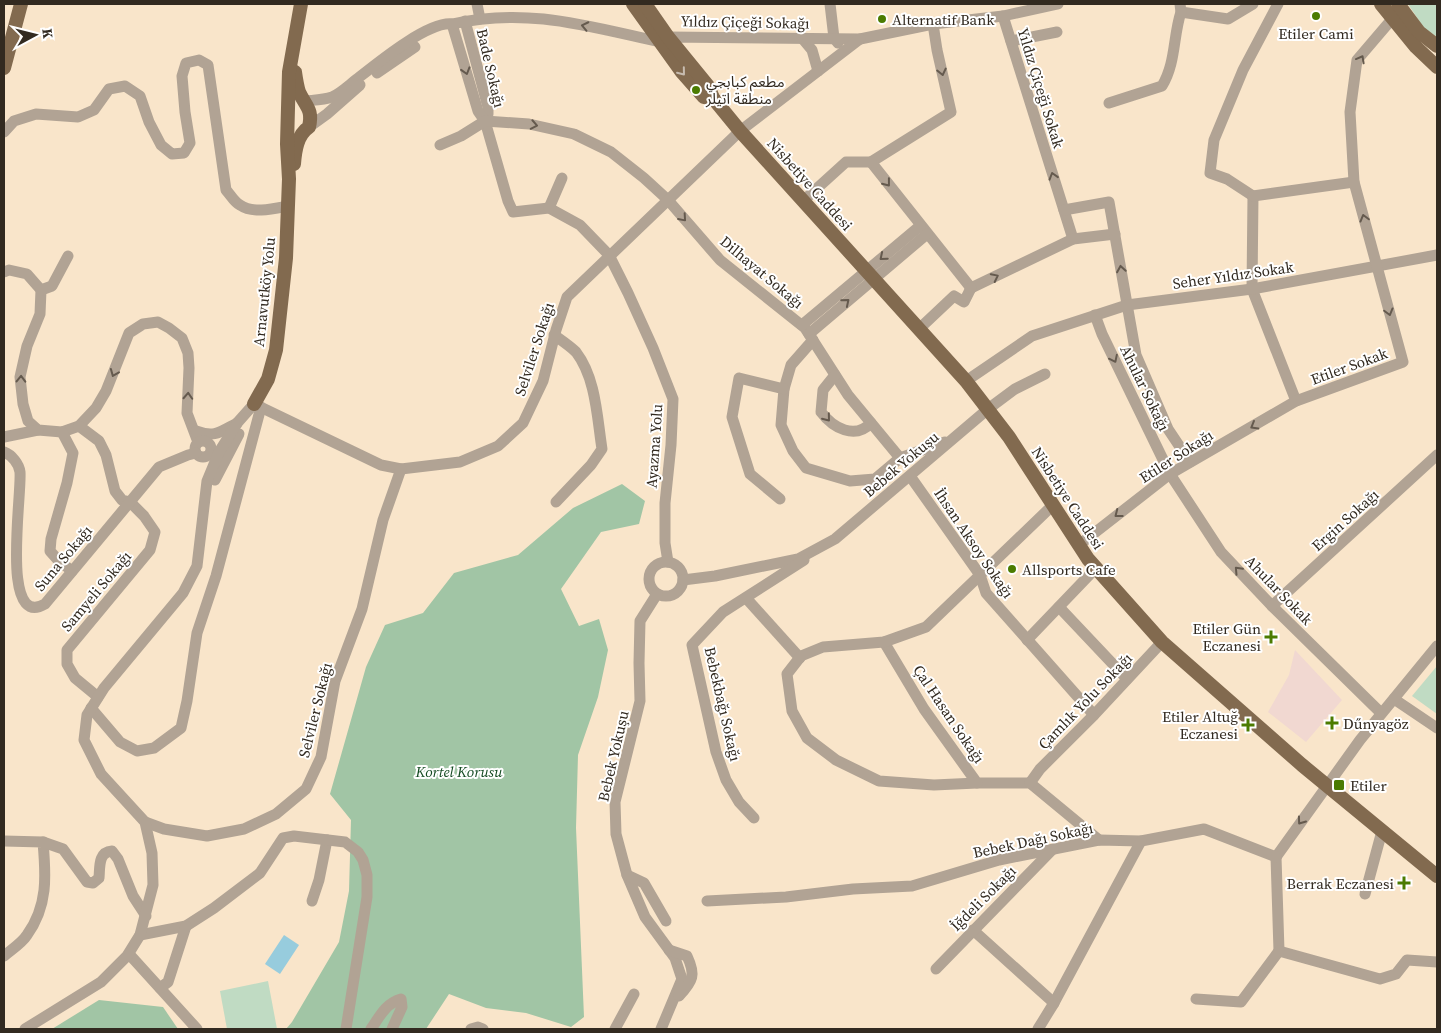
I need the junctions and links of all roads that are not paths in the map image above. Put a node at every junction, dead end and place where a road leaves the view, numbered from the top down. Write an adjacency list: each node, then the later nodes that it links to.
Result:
1 (21, 4): 25 (main road)
2 (302, 4): 26 (main road)
3 (477, 4): 13 (street)
4 (830, 4): 20 (street)
5 (1058, 4): 12 (street)
6 (1253, 4): 10 (street)
7 (1278, 4): 44 (street)
8 (1381, 4): 11 (main road)
9 (639, 7): 18 (street); 21 (main road, Nisbetiye Caddesi)
10 (1181, 8): 32 (street)
11 (1397, 10): 24 (main road); 28 (main road); 43 (street, one-way to 11)
12 (1003, 16): 16 (street, Yıldız Çiçeği Sokak); 23 (street, Yıldız Çiçeği Sokak)
13 (480, 19): 14 (street, Yıldız Çiçeği Sokağı); 18 (street, Yıldız Çiçeği Sokağı, one-way to 13)
14 (464, 22): 15 (street, Yıldız Çiçeği Sokağı); 34 (street, Bade Sokağı)
15 (452, 24): 31 (street, Yıldız Çiçeği Sokağı); 34 (street, Bade Sokağı, one-way to 34); 36 (street)
16 (933, 24): 22 (street, Yıldız Çiçeği Sokak); 40 (street, one-way to 40)
17 (1057, 32): 23 (street)
18 (633, 36): 21 (street, Yıldız Çiçeği Sokağı)
19 (802, 38): 20 (street, Yıldız Çiçeği Sokağı); 21 (street, Yıldız Çiçeği Sokağı); 30 (street)
20 (834, 38): 22 (street, Yıldız Çiçeği Sokağı); 27 (street)
21 (664, 39): 38 (main road, Nisbetiye Caddesi)
22 (860, 39): 27 (street, Selviler Sokağı)
23 (1011, 41): 49 (street, Yıldız Çiçeği Sokak, one-way to 23)
24 (1437, 46)
25 (6, 49): 29 (main road)
26 (293, 51): 31 (main road); 33 (main road)
27 (840, 54): 30 (street, Selviler Sokağı)
28 (1437, 67)
29 (4, 68)
30 (818, 71): 38 (street, Selviler Sokağı)
31 (305, 101): 33 (main road); 36 (main road)
32 (1109, 103)
33 (288, 108): 35 (main road)
34 (486, 121): 39 (street); 45 (street, Dilhayat Sokağı, one-way to 45); 48 (street, Bade Sokağı)
35 (287, 123): 36 (main road); 42 (main road)
36 (306, 129): 42 (main road)
37 (4, 132): 47 (street)
38 (740, 132): 45 (street, Selviler Sokağı); 46 (main road, Nisbetiye Caddesi)
39 (440, 145)
40 (870, 162): 46 (street); 50 (street, one-way to 50)
41 (562, 178): 48 (street)
42 (290, 179): 47 (main road, Arnavutköy Yolu)
43 (1354, 182): 44 (street); 56 (street, one-way to 43)
44 (1253, 196): 60 (street)
45 (668, 200): 53 (street, Selviler Sokağı); 65 (street, Dilhayat Sokağı, one-way to 65)
46 (803, 201): 58 (main road, Nisbetiye Caddesi)
47 (288, 206): 72 (main road, Arnavutköy Yolu)
48 (549, 208): 53 (street, Ayazma Yolu)
49 (1064, 210): 51 (street, Ahular Sokağı); 52 (street, Yıldız Çiçeği Sokak)
50 (924, 230): 58 (street); 59 (street)
51 (1115, 234): 52 (street); 62 (street, Ahular Sokağı, one-way to 51)
52 (1073, 239): 59 (street, one-way to 52)
53 (609, 255): 66 (street, Selviler Sokağı); 97 (street, Ayazma Yolu)
54 (1437, 255): 56 (street, Seher Yıldız Sokak)
55 (68, 256): 61 (street)
56 (1376, 265): 60 (street, Seher Yıldız Sokak); 71 (street, Etiler Sokak, one-way to 71)
57 (4, 272): 61 (street)
58 (870, 275): 64 (main road, Nisbetiye Caddesi); 65 (street)
59 (971, 288): 64 (street)
60 (1252, 289): 62 (street, Seher Yıldız Sokak); 71 (street)
61 (41, 290): 77 (street, one-way to 61)
62 (1126, 305): 63 (street, Seher Yıldız Sokak); 87 (street, Ahular Sokağı)
63 (1095, 314): 69 (street, Seher Yıldız Sokak); 89 (street, Ahular Sokağı, one-way to 89)
64 (919, 329): 69 (main road, Nisbetiye Caddesi)
65 (807, 332): 68 (street, Dilhayat Sokağı); 70 (street)
66 (554, 335): 88 (street, Selviler Sokağı); 93 (street)
67 (1045, 374): 73 (street, Bebek Yokuşu)
68 (835, 375): 75 (street, Dilhayat Sokağı); 75 (street, one-way to 75)
69 (966, 381): 73 (main road, Nisbetiye Caddesi)
70 (784, 389): 86 (street); 91 (street)
71 (1296, 401): 87 (street, Etiler Sokağı, one-way to 87)
72 (258, 405): 74 (street); 85 (street); 88 (street, Selviler Sokağı); 114 (street)
73 (988, 409): 81 (street, Bebek Yokuşu); 94 (main road, Nisbetiye Caddesi)
74 (238, 422): 78 (street); 85 (street)
75 (871, 423): 86 (street, Dilhayat Sokağı)
76 (79, 426): 78 (street, one-way to 76); 79 (street); 92 (street)
77 (38, 430): 79 (street); 80 (street)
78 (193, 430): 82 (street)
79 (62, 432): 99 (street)
80 (4, 437)
81 (953, 440): 86 (street); 90 (street, Bebek Yokuşu)
82 (201, 449): 85 (street); 92 (street, Suna Sokağı)
83 (4, 452): 99 (street, Suna Sokağı)
84 (1437, 455): 104 (street, Ergin Sokağı)
85 (220, 457): 112 (street)
86 (900, 458)
87 (1190, 462): 89 (street, Etiler Sokağı)
88 (401, 469): 122 (street, Selviler Sokağı)
89 (1170, 474): 96 (street, Etiler Sokağı, one-way to 96); 104 (street, Ahular Sokak, one-way to 89)
90 (910, 476): 95 (street, Bebek Yokuşu); 100 (street, İhsan Aksoy Sokağı)
91 (780, 499)
92 (130, 502): 99 (street, Suna Sokağı); 112 (street, Samyeli Sokağı)
93 (556, 502)
94 (1053, 505): 96 (main road, Nisbetiye Caddesi); 100 (street)
95 (835, 539): 101 (street, Bebek Yokuşu); 103 (street, Bebekbağı Sokağı)
96 (1079, 545): 98 (main road, Nisbetiye Caddesi)
97 (668, 562): 101 (street); 102 (street)
98 (1096, 568): 105 (street); 108 (main road, Nisbetiye Caddesi)
99 (72, 571)
100 (980, 574): 106 (street, İhsan Aksoy Sokağı); 107 (street)
101 (683, 580): 102 (street)
102 (657, 594): 131 (street, Bebek Yokuşu)
103 (746, 598): 110 (street); 121 (street, Bebekbağı Sokağı)
104 (1272, 606): 115 (street, Ahular Sokak)
105 (1059, 607): 106 (street); 111 (street)
106 (1027, 640): 116 (street, İhsan Aksoy Sokağı)
107 (884, 642): 110 (street); 118 (street, Çal Hasan Sokağı)
108 (1162, 642): 111 (street, Çamlık Yolu Sokağı); 120 (main road, Nisbetiye Caddesi)
109 (1437, 646): 113 (street)
110 (800, 658): 118 (street)
111 (1127, 680): 116 (street, Çamlık Yolu Sokağı)
112 (98, 697): 114 (street)
113 (1394, 699): 115 (street); 117 (street)
114 (91, 708): 122 (street)
115 (1381, 713): 120 (street)
116 (1094, 715): 119 (street, Çamlık Yolu Sokağı)
117 (1437, 728)
118 (977, 783): 119 (street, Çal Hasan Sokağı)
119 (1030, 783): 125 (street)
120 (1327, 786): 123 (main road, Nisbetiye Caddesi); 130 (street, one-way to 130)
121 (754, 818)
122 (145, 822): 136 (street)
123 (1382, 831): 132 (main road, Nisbetiye Caddesi); 133 (street)
124 (327, 840): 134 (street); 138 (street); 152 (street)
125 (1099, 840): 127 (street, Bebek Dağı Sokağı); 129 (street, Bebek Dağı Sokağı)
126 (4, 841): 128 (street)
127 (1141, 841): 130 (street, Bebek Dağı Sokağı); 149 (street)
128 (43, 842): 136 (street); 143 (street)
129 (1053, 849): 135 (street, Bebek Dağı Sokağı); 139 (street, İğdeli Sokağı)
130 (1276, 857): 141 (street)
131 (627, 875): 137 (street); 158 (street, Bebek Yokuşu)
132 (1437, 876)
133 (1365, 894)
134 (312, 901)
135 (706, 901)
136 (146, 916): 140 (street)
137 (666, 921)
138 (186, 926): 140 (street); 146 (street)
139 (973, 930): 145 (street, İğdeli Sokağı); 149 (street)
140 (140, 935): 142 (street)
141 (1279, 951): 144 (street); 148 (street)
142 (129, 954): 146 (street); 150 (street)
143 (4, 956)
144 (1437, 962)
145 (936, 968)
146 (160, 988): 151 (street)
147 (634, 994): 157 (street)
148 (1196, 999)
149 (1054, 1003): 159 (street)
150 (25, 1029)
151 (197, 1029)
152 (346, 1029)
153 (371, 1029): 154 (street)
154 (392, 1029)
155 (470, 1029): 156 (street)
156 (483, 1029)
157 (615, 1029)
158 (661, 1029)
159 (1038, 1029)

